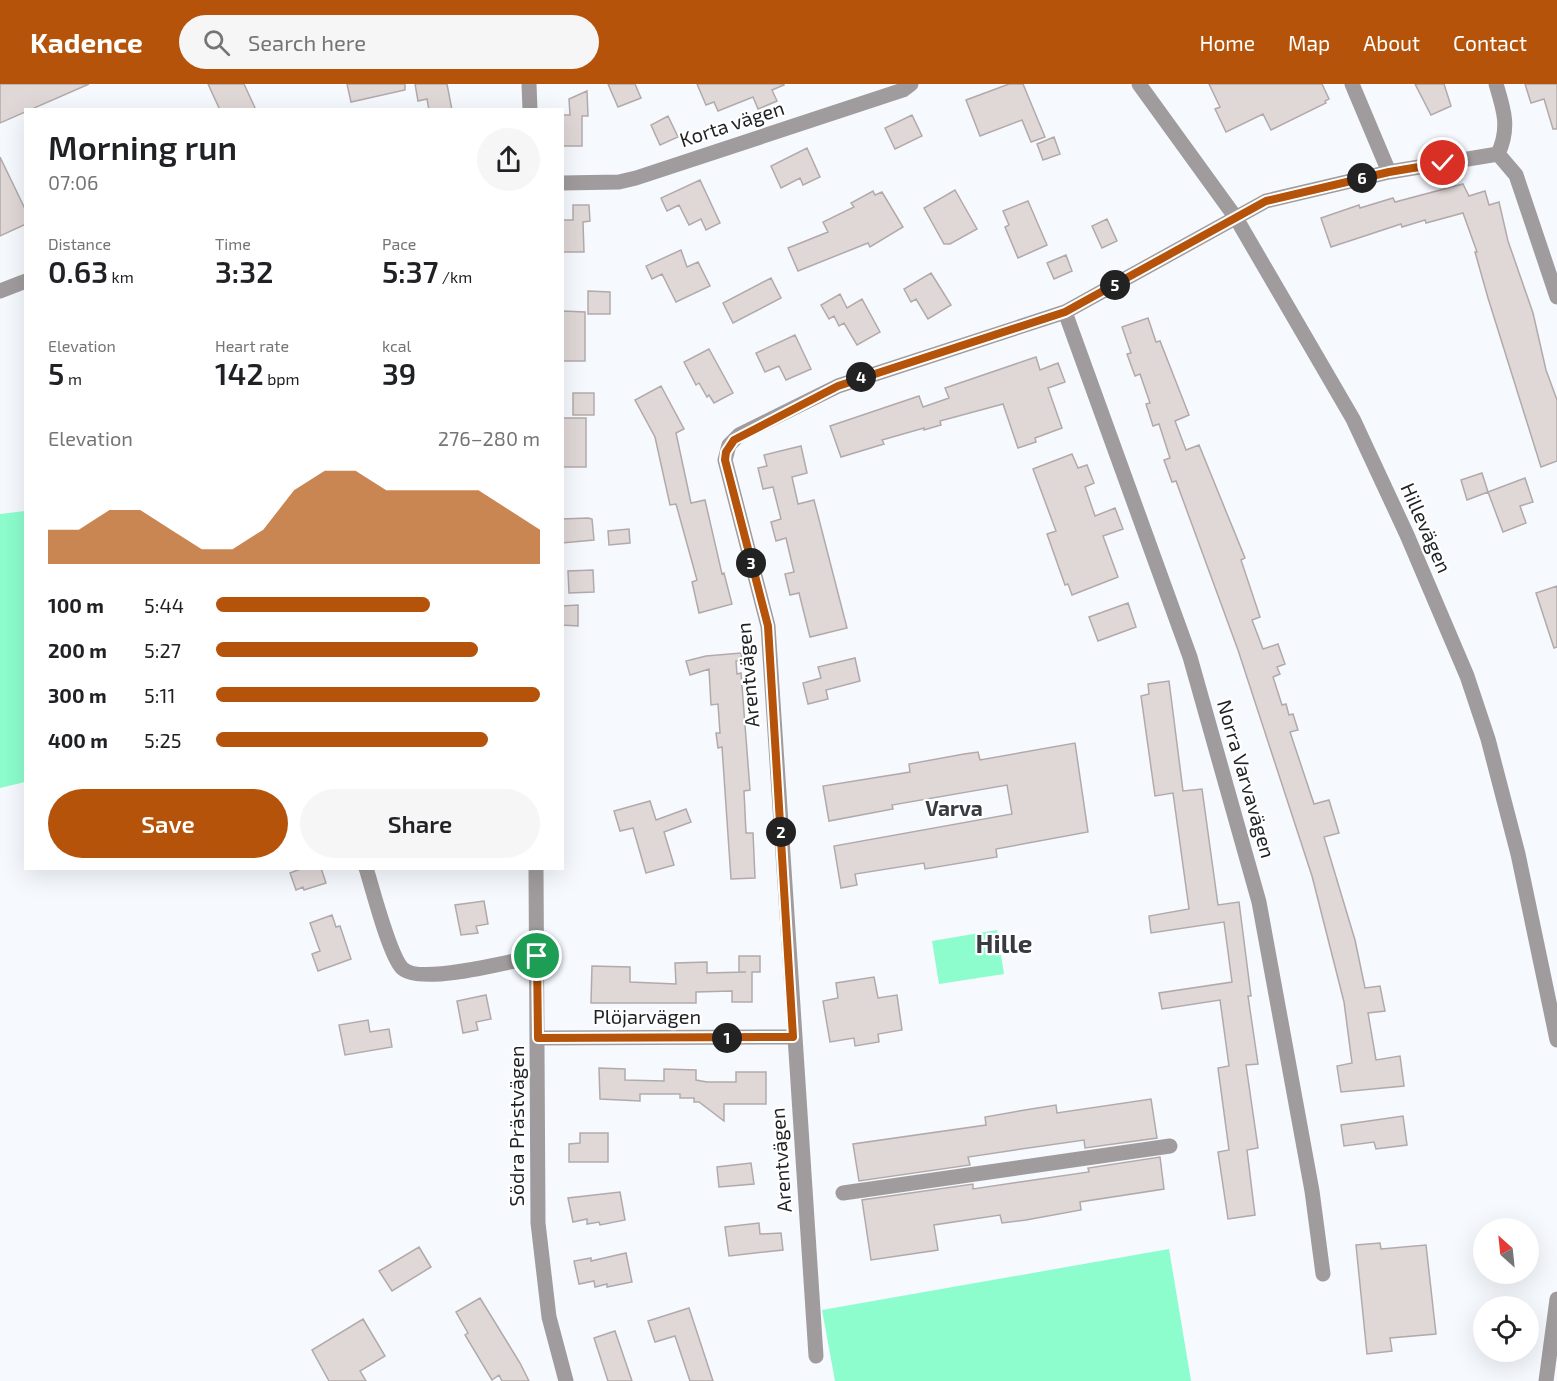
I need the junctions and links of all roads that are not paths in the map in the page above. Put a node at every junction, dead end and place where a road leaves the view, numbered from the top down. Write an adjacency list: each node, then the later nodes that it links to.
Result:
1 (529, 84): 6 (street)
2 (911, 84): 9 (street, Korta vägen)
3 (1139, 84): 10 (street, Hillevägen)
4 (1352, 84): 8 (street)
5 (1496, 84): 7 (street)
6 (530, 108)
7 (1498, 154): 8 (street, Arentvägen); 13 (street)
8 (1389, 172): 10 (street, Arentvägen)
9 (564, 183)
10 (1236, 218): 14 (street, Arentvägen); 20 (street, Hillevägen)
11 (24, 282): 12 (street)
12 (0, 291)
13 (1557, 297)
14 (1065, 312): 18 (street, Arentvägen); 23 (street, Norra Varvavägen)
15 (367, 870): 17 (street)
16 (537, 870): 17 (street, Södra Prästvägen)
17 (537, 956): 19 (street, Södra Prästvägen)
18 (793, 1037): 19 (street, Plöjarvägen); 25 (street, Arentvägen)
19 (538, 1038): 26 (street, Södra Prästvägen)
20 (1557, 1040)
21 (1170, 1146): 22 (street)
22 (843, 1193)
23 (1323, 1274)
24 (1557, 1299): 27 (street)
25 (816, 1356)
26 (566, 1381)
27 (1546, 1381)

